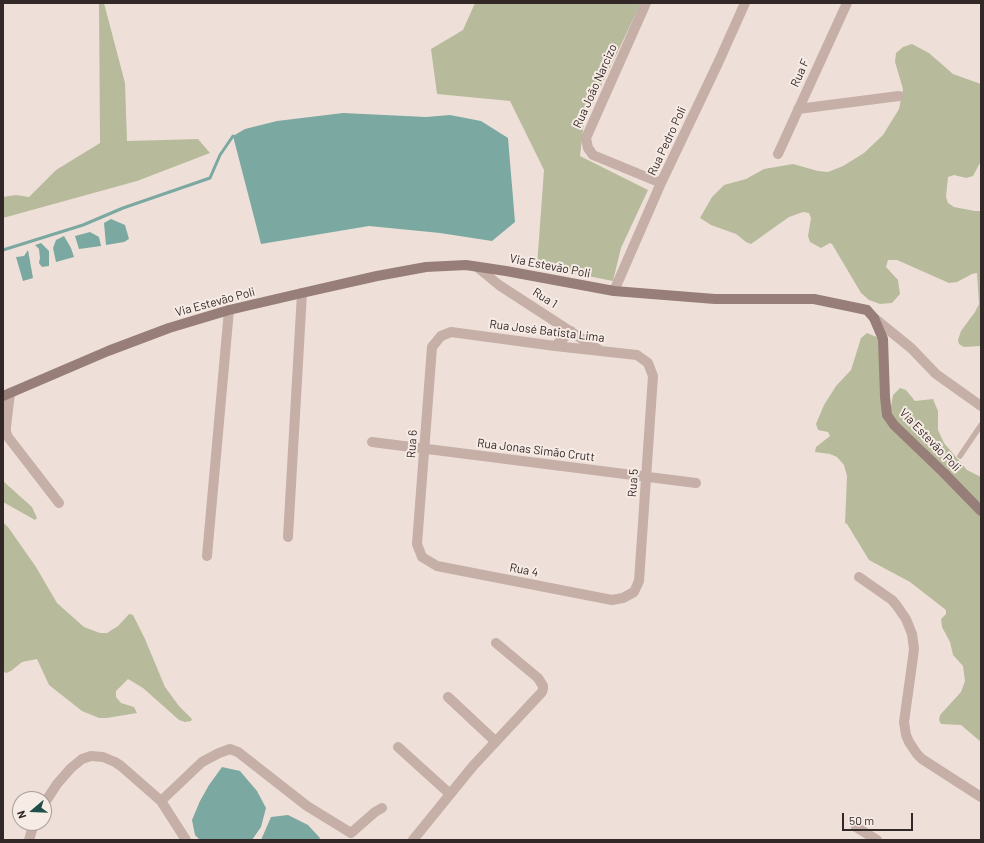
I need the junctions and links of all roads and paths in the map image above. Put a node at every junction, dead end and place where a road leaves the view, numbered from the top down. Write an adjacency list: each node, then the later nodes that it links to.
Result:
1 (646, 3): 7 (street, Rua João Narcizo)
2 (745, 3): 7 (street, Rua Pedro Poli)
3 (846, 3): 5 (street, Rua F)
4 (900, 96): 5 (street)
5 (798, 109): 6 (street, Rua F)
6 (778, 154)
7 (661, 183): 9 (street, Rua Pedro Poli)
8 (477, 267): 9 (main road, Via Estevão Poli); 10 (main road, Via Estevão Poli); 13 (street, Rua 1)
9 (614, 291): 12 (main road, Via Estevão Poli)
10 (302, 292): 11 (main road, Via Estevão Poli); 28 (street)
11 (229, 310): 18 (main road, Via Estevão Poli); 29 (street)
12 (874, 318): 19 (street); 27 (main road, Via Estevão Poli)
13 (571, 330): 15 (street); 16 (street, Rua 1)
14 (441, 336): 15 (street, Rua José Batista Lima); 22 (street, Rua 6)
15 (555, 346): 16 (street, Rua José Batista Lima)
16 (601, 350): 17 (street, Rua José Batista Lima)
17 (648, 363): 24 (street, Rua 5)
18 (7, 395): 26 (street)
19 (981, 406)
20 (981, 425): 23 (lane)
21 (372, 442): 22 (street, Rua Jonas Simão Crutt)
22 (424, 449): 24 (street, Rua Jonas Simão Crutt); 30 (street, Rua 6)
23 (960, 456)
24 (646, 476): 25 (street, Rua Jonas Simão Crutt); 32 (street, Rua 5)
25 (696, 483)
26 (59, 503)
27 (981, 511)
28 (288, 537)
29 (208, 556)
30 (422, 557): 32 (street, Rua 4)
31 (859, 577): 39 (street)
32 (624, 598)
33 (496, 643): 35 (street)
34 (448, 697): 35 (street)
35 (495, 741): 38 (street)
36 (398, 747): 38 (street)
37 (52, 792): 40 (street)
38 (450, 794): 45 (street)
39 (981, 796)
40 (161, 801): 43 (street); 44 (street)
41 (382, 808): 43 (street)
42 (856, 827): 46 (street)
43 (350, 836)
44 (186, 840)
45 (413, 840)
46 (877, 840)

